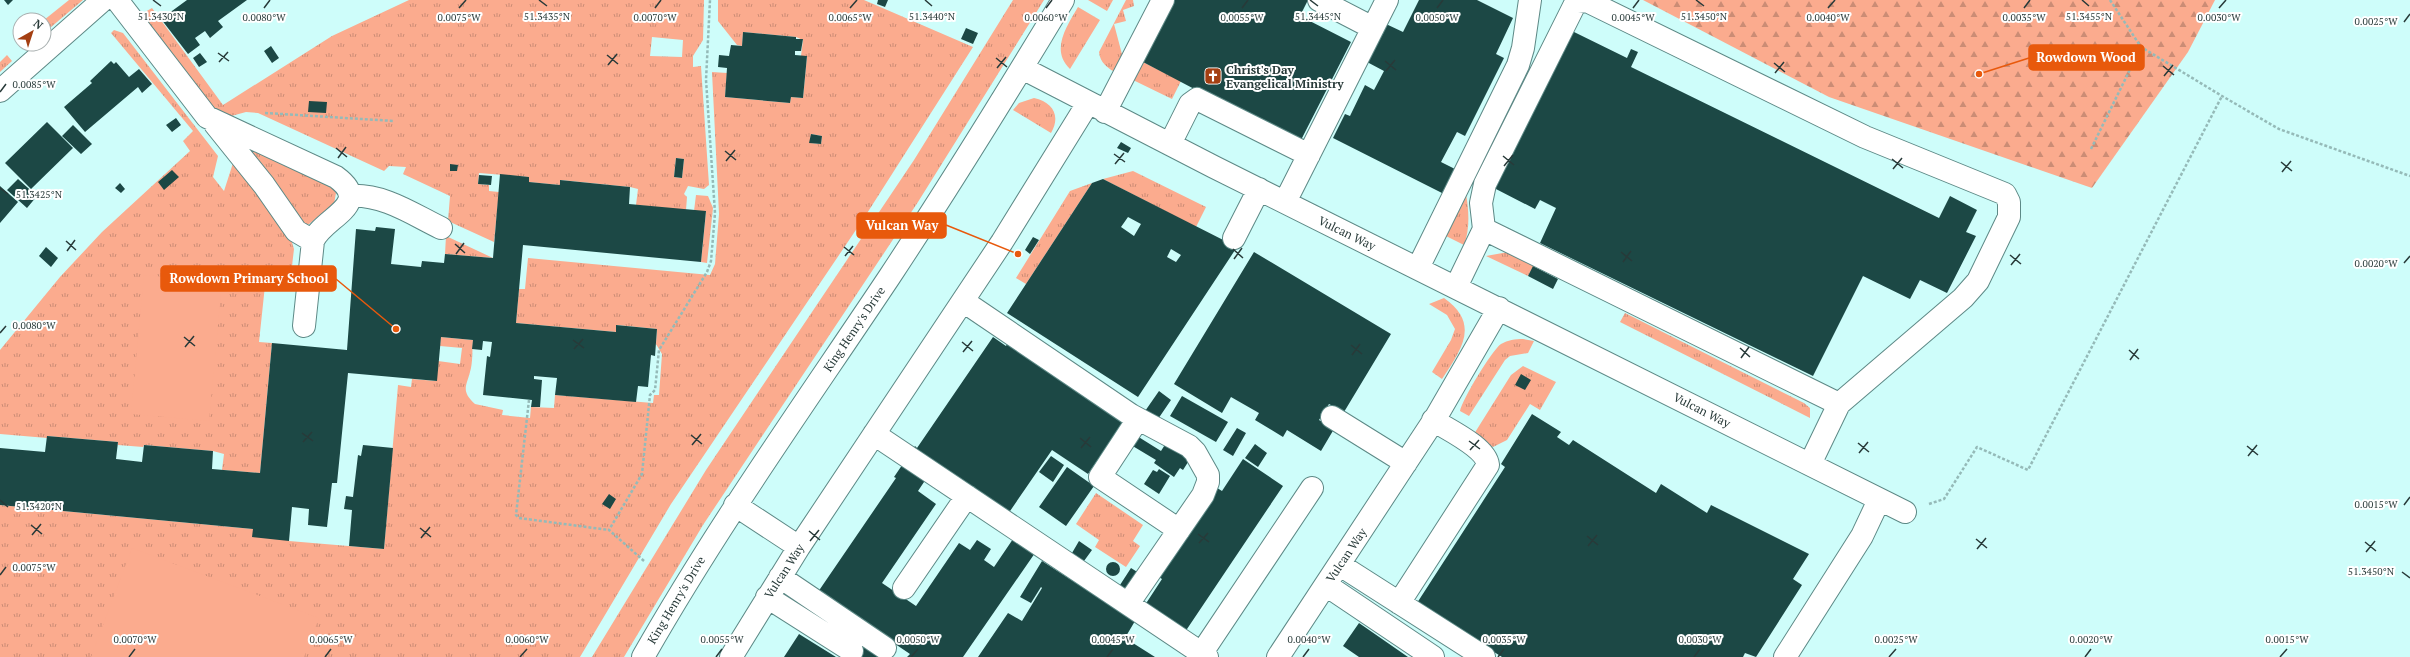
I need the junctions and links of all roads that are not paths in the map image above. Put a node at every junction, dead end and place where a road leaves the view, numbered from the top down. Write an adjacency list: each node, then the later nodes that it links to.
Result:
1 (103, 0): 10 (street)
2 (117, 0): 12 (street)
3 (1063, 0): 9 (street, King Henry's Drive)
4 (1163, 0): 11 (street)
5 (1319, 0): 8 (street)
6 (1387, 0): 8 (street)
7 (1530, 0): 22 (street)
8 (1373, 28): 14 (street)
9 (1022, 68): 11 (street, Vulcan Way); 37 (street, King Henry's Drive)
10 (0, 91)
11 (1096, 107): 13 (street, Vulcan Way); 24 (street, Vulcan Way)
12 (212, 120): 16 (street); 21 (street)
13 (1170, 144): 14 (street); 15 (street, Vulcan Way)
14 (1309, 155): 17 (street)
15 (1259, 189): 17 (street, Vulcan Way); 20 (street)
16 (350, 196): 18 (street); 21 (street)
17 (1286, 202): 22 (street, Vulcan Way)
18 (441, 228)
19 (1484, 228): 23 (street); 27 (street); 27 (street)
20 (1234, 238)
21 (313, 241): 26 (street)
22 (1418, 268): 23 (street, Vulcan Way)
23 (1456, 287): 25 (street, Vulcan Way)
24 (962, 301): 29 (street); 31 (street, Vulcan Way)
25 (1499, 308): 30 (street, Vulcan Way); 33 (street, Vulcan Way)
26 (304, 326)
27 (1839, 404): 33 (street)
28 (1332, 417): 32 (street)
29 (1138, 419): 39 (street); 39 (street)
30 (1433, 420): 32 (street, Vulcan Way); 46 (street)
31 (874, 434): 35 (street); 40 (street, Vulcan Way)
32 (1406, 463): 41 (street, Vulcan Way)
33 (1810, 464): 36 (street, Vulcan Way)
34 (1312, 488): 50 (street)
35 (967, 496): 44 (street); 47 (street)
36 (1879, 500): 38 (street, Vulcan Way); 56 (street)
37 (735, 505): 40 (street); 51 (street, King Henry's Drive)
38 (1905, 512)
39 (1179, 530): 47 (street)
40 (799, 547): 42 (street, Vulcan Way)
41 (1340, 565): 43 (street, Vulcan Way); 46 (street)
42 (780, 577): 45 (street, Vulcan Way); 48 (street)
43 (1326, 585): 53 (street, Vulcan Way); 54 (street)
44 (904, 588)
45 (767, 597): 49 (street); 52 (street, Vulcan Way)
46 (1399, 603): 55 (street)
47 (1128, 604): 50 (street)
48 (885, 648)
49 (852, 651)
50 (1202, 656)
51 (643, 657)
52 (731, 657)
53 (1278, 657)
54 (1433, 657)
55 (1484, 657)
56 (1784, 657)

